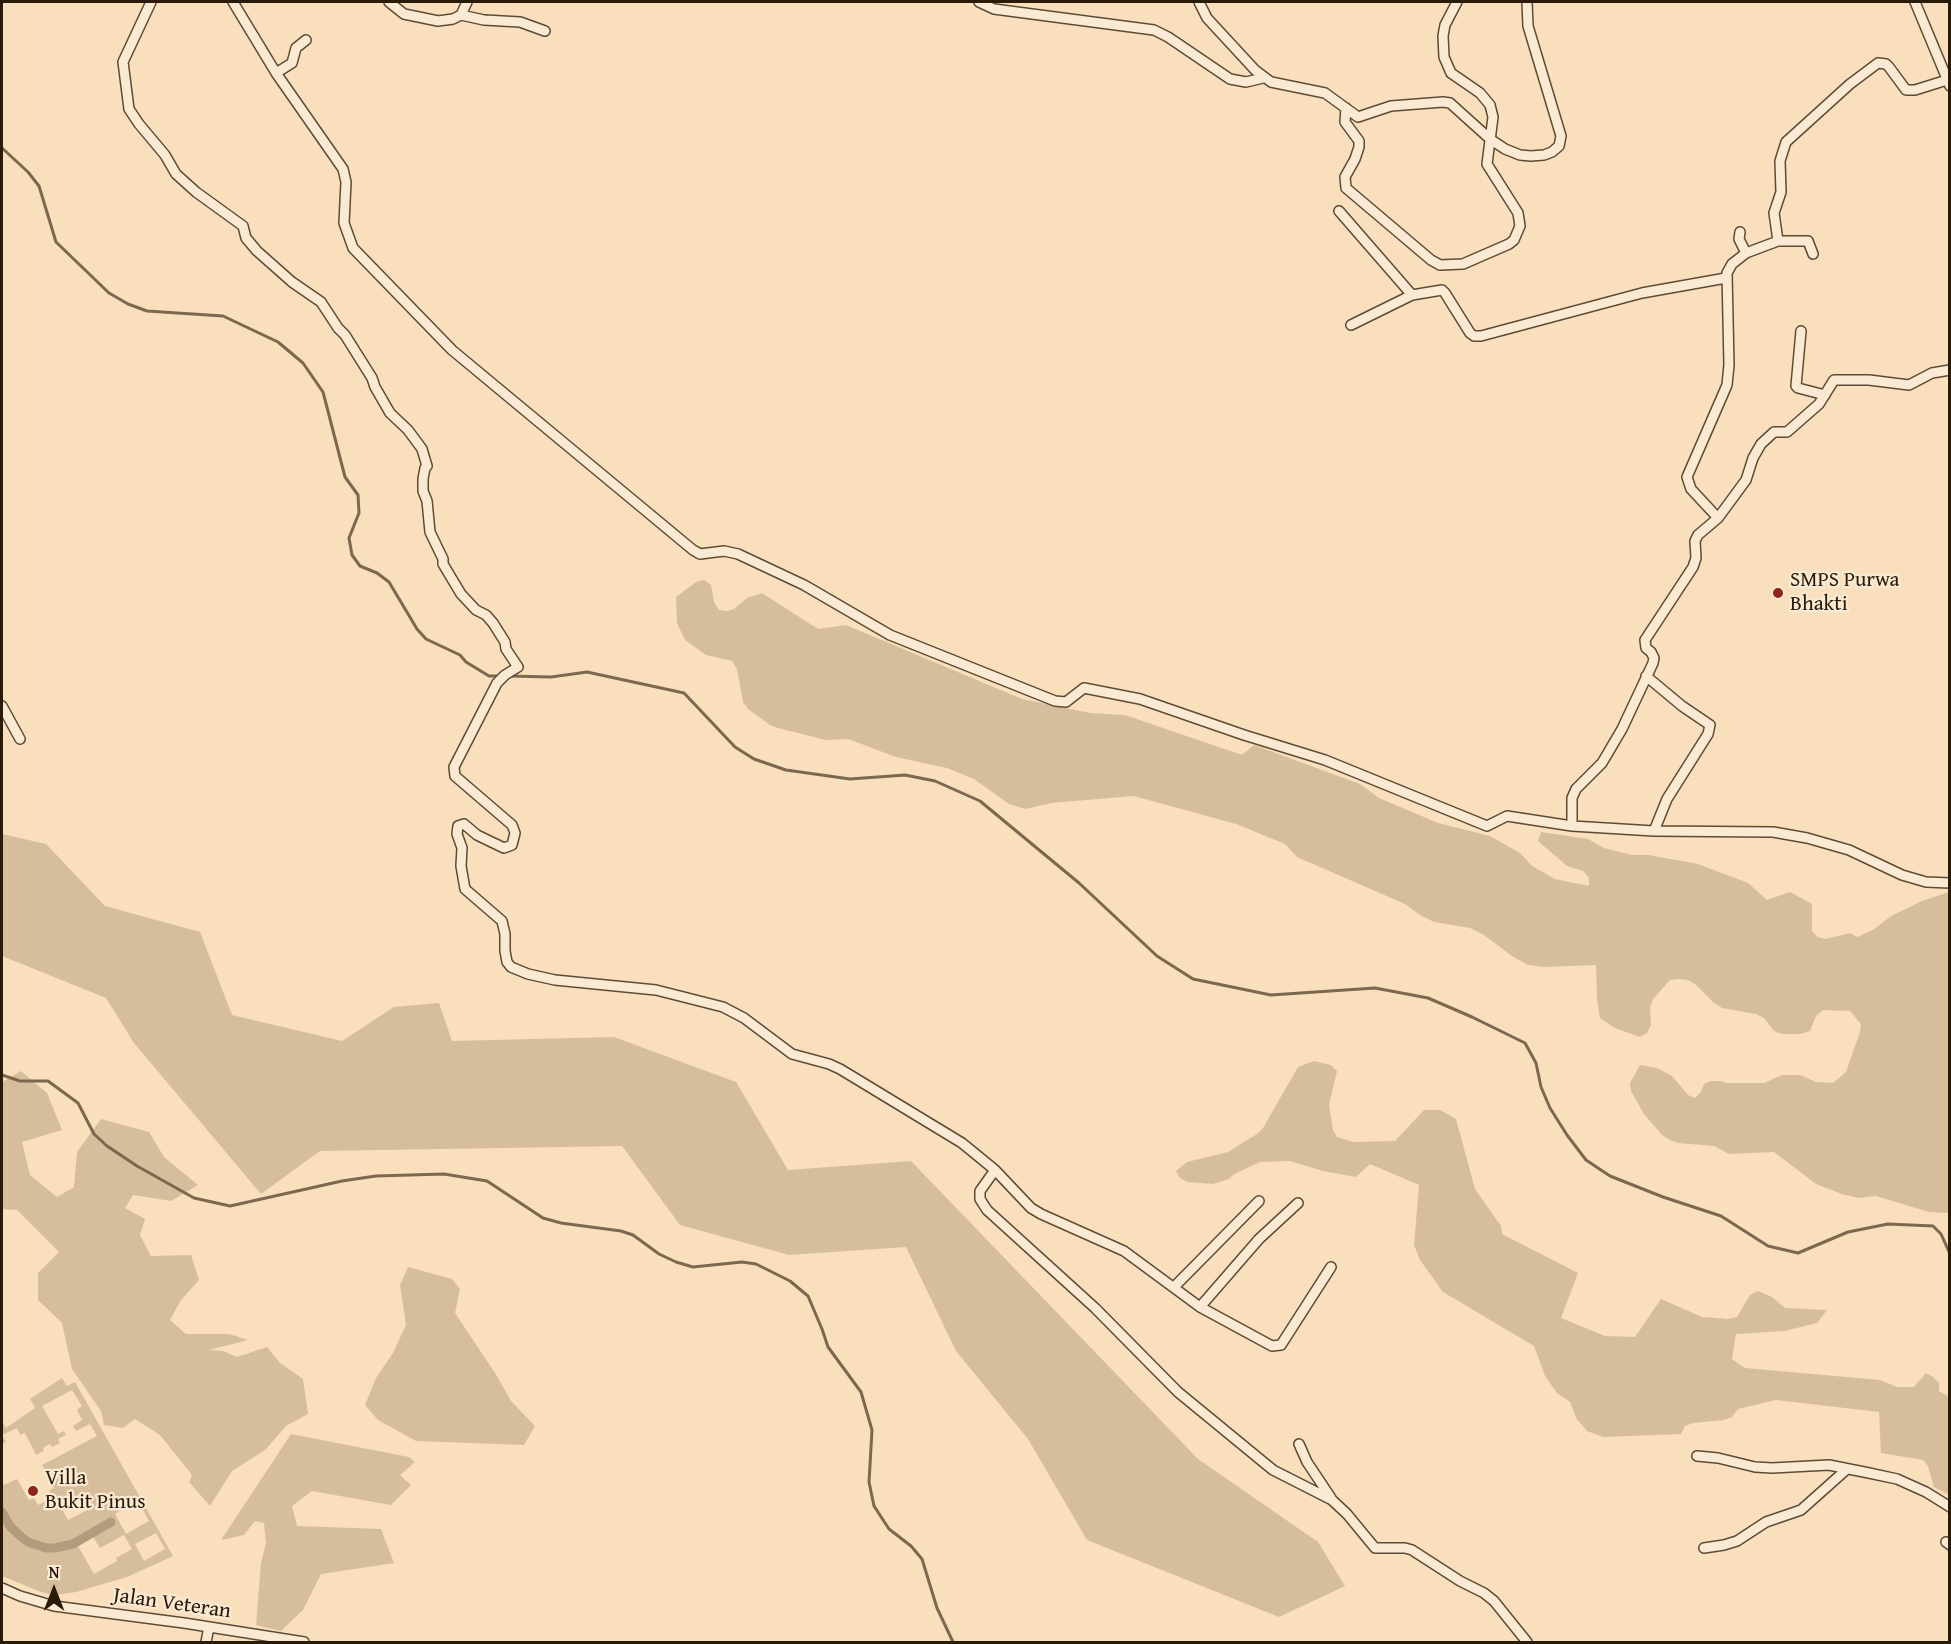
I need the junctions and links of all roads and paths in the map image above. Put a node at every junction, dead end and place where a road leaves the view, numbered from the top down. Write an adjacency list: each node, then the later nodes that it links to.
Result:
1 (151, 2): 36 (street)
2 (233, 2): 13 (street)
3 (390, 2): 10 (street)
4 (467, 2): 10 (street)
5 (979, 2): 14 (street)
6 (1199, 2): 14 (street)
7 (1457, 2): 17 (street)
8 (1527, 2): 17 (street)
9 (1915, 2): 15 (street)
10 (461, 15): 11 (street)
11 (545, 31)
12 (306, 40): 13 (street)
13 (276, 73): 33 (street)
14 (1263, 78): 16 (street)
15 (1948, 83): 20 (street)
16 (1346, 108): 17 (street); 17 (street)
17 (1490, 139)
18 (1339, 211): 24 (street)
19 (1740, 232): 21 (street)
20 (1778, 241): 21 (street); 22 (street)
21 (1746, 253): 23 (street)
22 (1813, 254)
23 (1726, 278): 24 (street); 29 (street)
24 (1412, 295): 25 (street)
25 (1351, 325)
26 (1802, 331): 28 (street)
27 (1950, 370): 28 (street)
28 (1825, 395): 29 (street)
29 (1718, 518): 30 (street)
30 (1646, 676): 33 (street); 34 (street)
31 (2, 706): 32 (street)
32 (21, 739)
33 (1572, 826): 34 (street)
34 (1654, 831): 35 (street)
35 (1950, 883)
36 (995, 1170): 40 (street); 45 (street)
37 (1259, 1202): 40 (street)
38 (1298, 1203): 41 (street)
39 (1331, 1267): 41 (street)
40 (1174, 1287): 41 (street)
41 (1200, 1307)
42 (1299, 1444): 45 (street)
43 (1697, 1456): 44 (street)
44 (1847, 1469): 46 (street); 47 (street)
45 (1332, 1500): 52 (street)
46 (1950, 1507)
47 (1704, 1548)
48 (2, 1588): 49 (street, Jalan Veteran)
49 (209, 1627): 50 (street); 51 (street, Jalan Veteran)
50 (206, 1642)
51 (304, 1642)
52 (1527, 1642)

